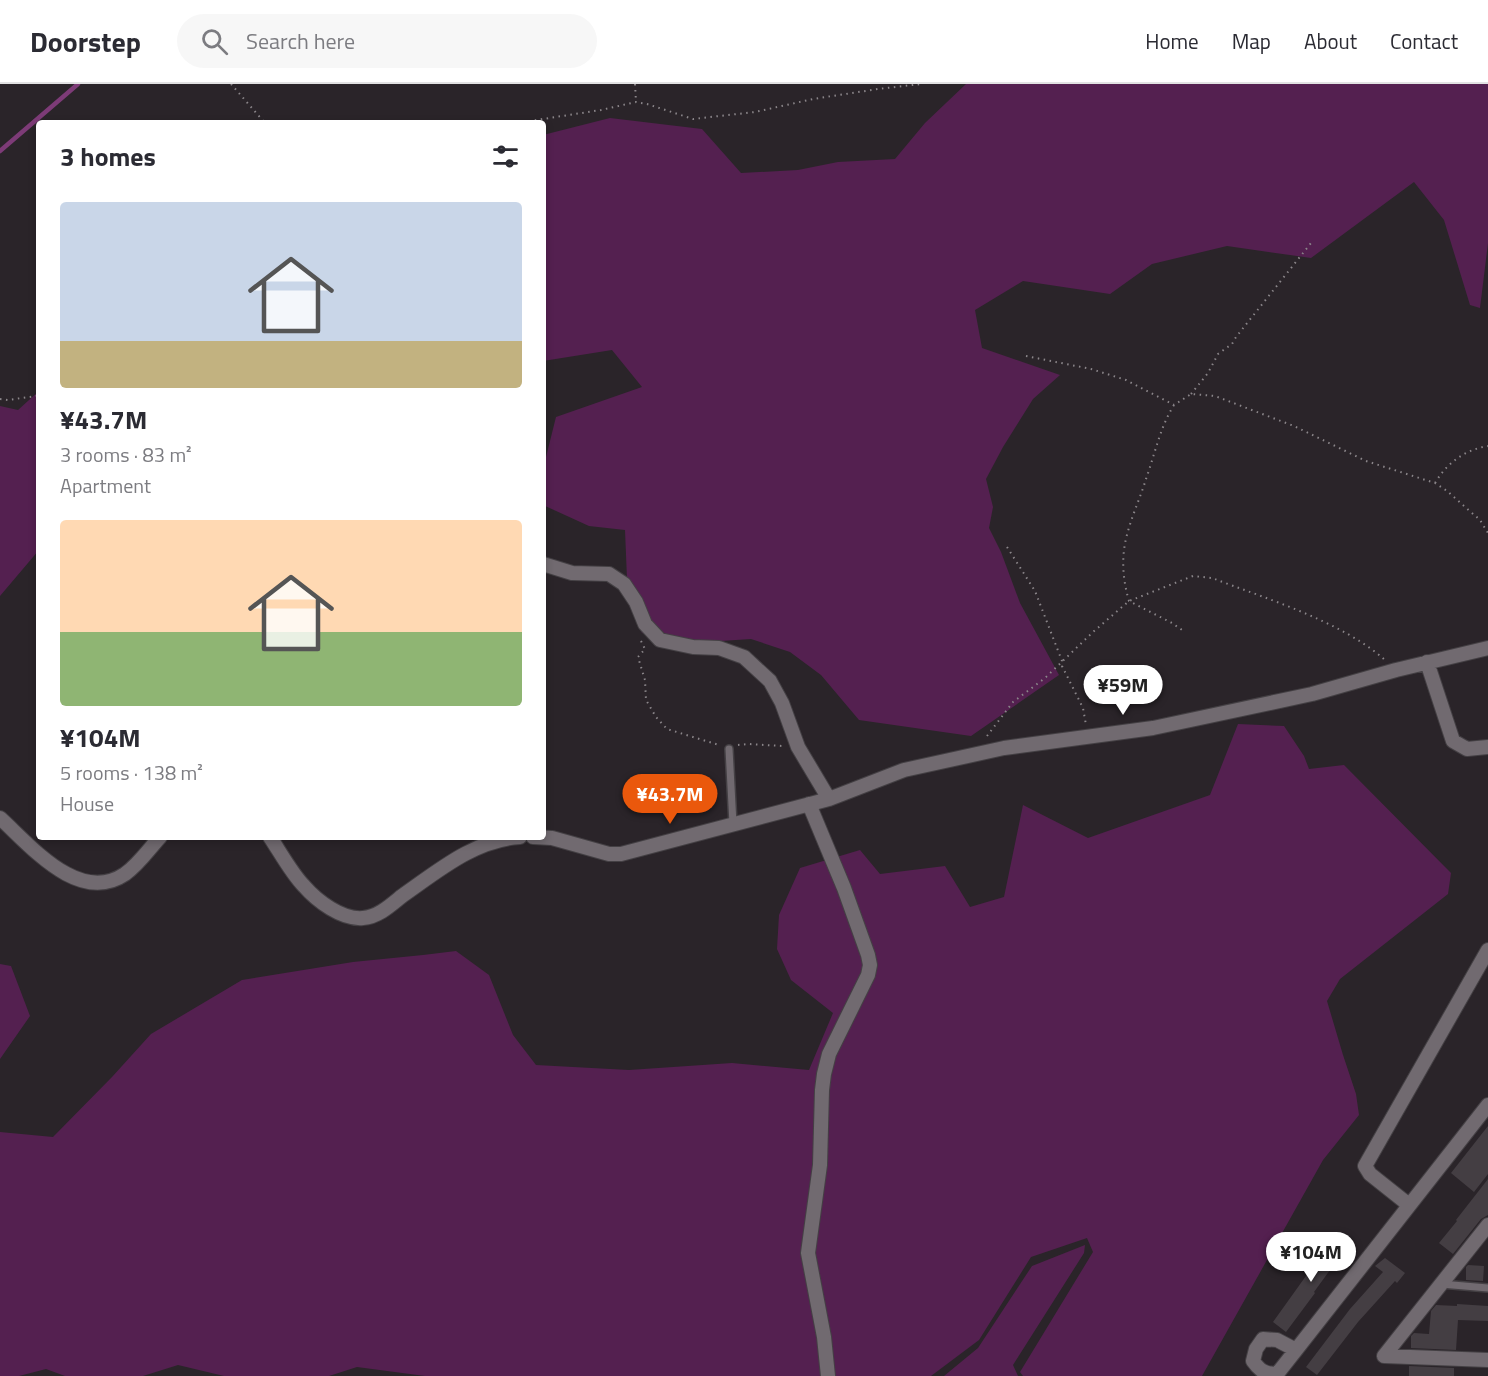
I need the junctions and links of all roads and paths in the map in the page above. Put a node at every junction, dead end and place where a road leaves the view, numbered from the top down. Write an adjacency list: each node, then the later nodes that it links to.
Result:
1 (231, 84): 7 (path)
2 (635, 84): 6 (path)
3 (878, 84): 5 (path)
4 (921, 84): 5 (path)
5 (878, 89): 6 (path)
6 (636, 102): 8 (path)
7 (262, 120)
8 (536, 120)
9 (1311, 243): 11 (path)
10 (1026, 356): 14 (path)
11 (1191, 394): 14 (path); 16 (path)
12 (36, 396): 13 (path)
13 (0, 399)
14 (1174, 405): 20 (path)
15 (1488, 446): 16 (path)
16 (1435, 483): 17 (path)
17 (1488, 533)
18 (1007, 547): 24 (path)
19 (546, 565): 28 (street)
20 (1129, 600): 21 (path); 24 (path); 26 (path)
21 (1182, 630)
22 (641, 636): 30 (path)
23 (1488, 648): 25 (street)
24 (1062, 661): 27 (path); 31 (path)
25 (1427, 662): 26 (street); 29 (street)
26 (1396, 670): 27 (street)
27 (1085, 736): 31 (street)
28 (798, 747): 30 (path); 32 (street)
29 (1488, 747)
30 (729, 749): 35 (lane)
31 (975, 754): 32 (street)
32 (829, 799): 33 (street)
33 (809, 804): 35 (street); 48 (street)
34 (0, 818): 37 (street)
35 (734, 824): 36 (street)
36 (546, 838)
37 (157, 840)
38 (272, 840): 39 (street)
39 (499, 840)
40 (1488, 950): 42 (street)
41 (1488, 1105): 42 (street)
42 (1409, 1205): 46 (street)
43 (1488, 1225): 44 (street)
44 (1441, 1284): 45 (lane); 47 (street)
45 (1488, 1288)
46 (1296, 1350)
47 (1488, 1360)
48 (828, 1376)

